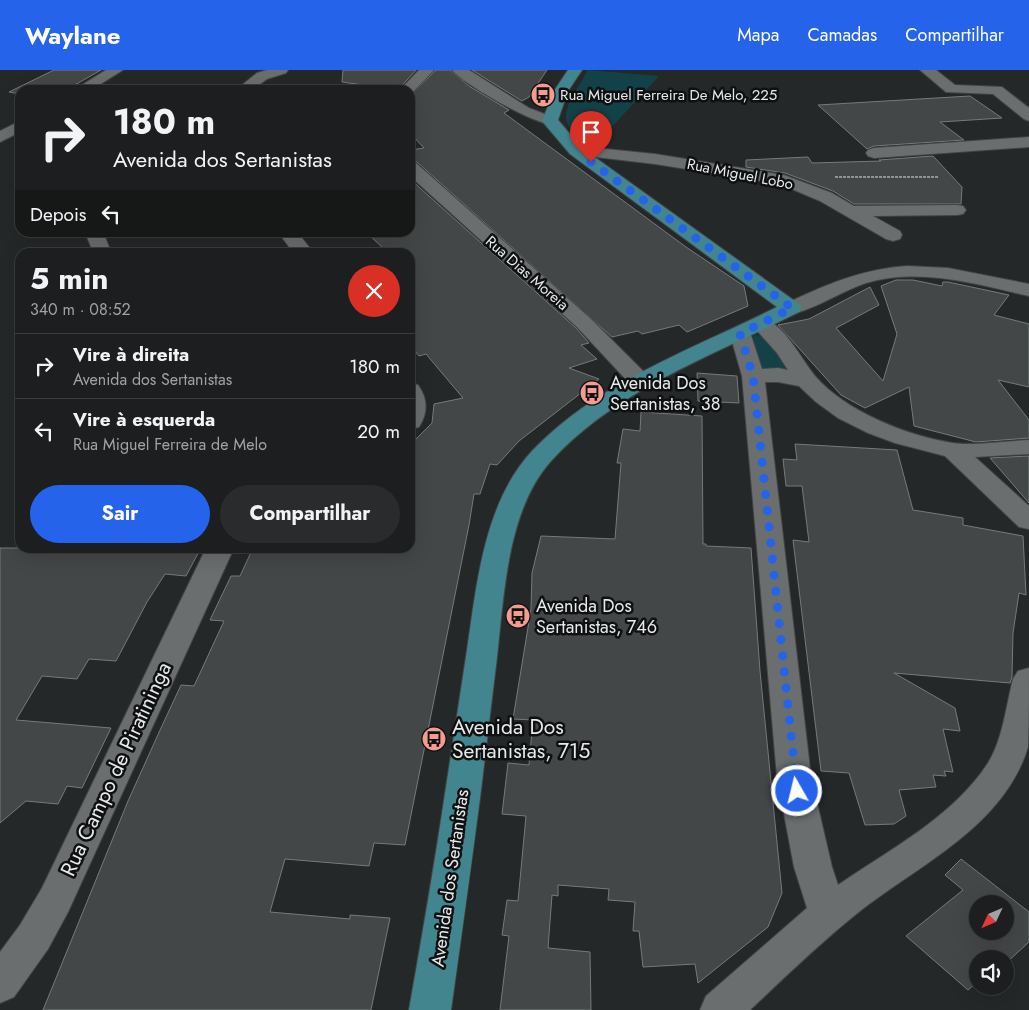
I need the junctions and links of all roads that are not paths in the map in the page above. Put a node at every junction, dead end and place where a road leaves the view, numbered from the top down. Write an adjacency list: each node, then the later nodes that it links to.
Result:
1 (116, 70): 8 (street)
2 (281, 70): 7 (street)
3 (427, 70): 10 (street)
4 (459, 70): 12 (street)
5 (575, 70): 12 (main road)
6 (927, 70): 11 (street)
7 (266, 73): 9 (street)
8 (90, 85)
9 (249, 85)
10 (412, 85)
11 (1029, 116)
12 (550, 121): 16 (main road)
13 (15, 129): 14 (street)
14 (0, 137)
15 (1029, 142): 17 (street)
16 (576, 151): 20 (street, Rua Miguel Lobo); 25 (main road)
17 (874, 153)
18 (415, 171): 29 (street, Rua Dias Moreia)
19 (957, 210): 20 (street)
20 (851, 211): 21 (street, Rua Miguel Lobo)
21 (893, 235)
22 (291, 237): 23 (street)
23 (300, 248)
24 (1029, 290): 25 (street, Avenida dos Sertanistas)
25 (792, 308): 26 (main road, Avenida dos Sertanistas)
26 (751, 329): 27 (street); 28 (street); 29 (main road, Avenida dos Sertanistas)
27 (753, 376): 28 (street); 35 (street)
28 (807, 381): 31 (street)
29 (641, 382): 37 (main road, Avenida dos Sertanistas)
30 (1029, 447): 31 (street)
31 (954, 451): 32 (street)
32 (1029, 521)
33 (218, 553): 36 (street, Rua Campo de Piratininga)
34 (1029, 679): 35 (street)
35 (828, 913): 38 (street)
36 (0, 984)
37 (430, 1010)
38 (721, 1010)

